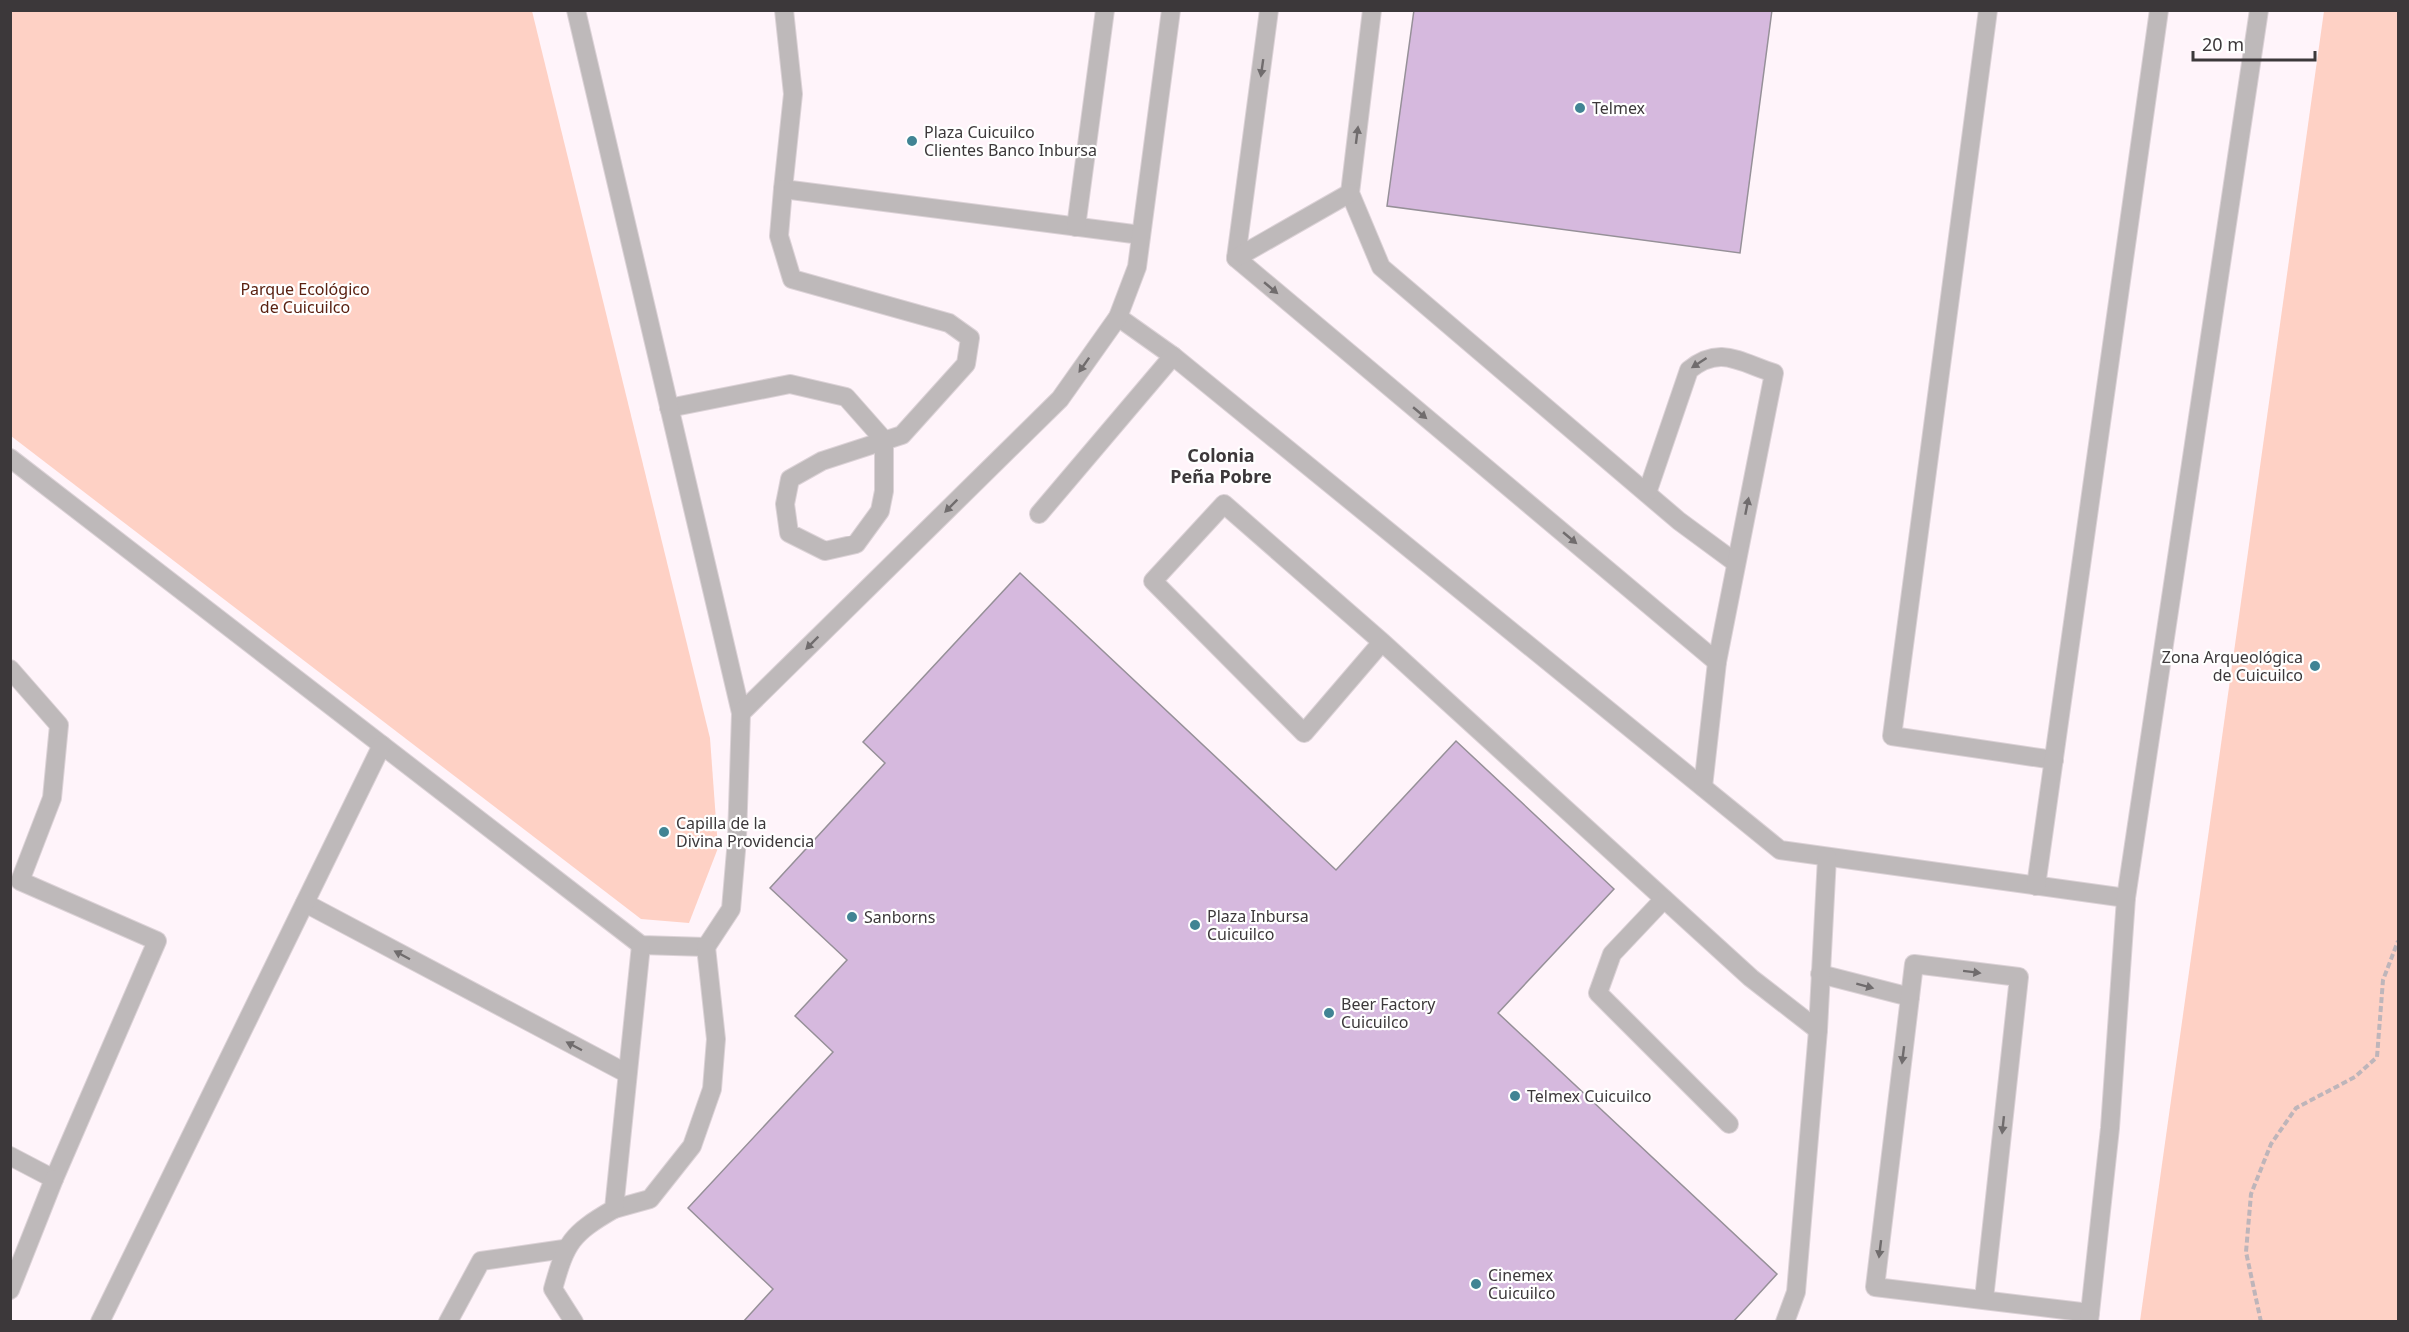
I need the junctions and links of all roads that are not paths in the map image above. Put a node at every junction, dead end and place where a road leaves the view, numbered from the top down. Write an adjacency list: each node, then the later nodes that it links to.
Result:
1 (576, 10): 17 (street)
2 (784, 10): 10 (street)
3 (1105, 10): 12 (street)
4 (1170, 10): 13 (street)
5 (1269, 10): 14 (street, one-way to 14)
6 (1372, 10): 11 (street, one-way to 6)
7 (1988, 10): 28 (street)
8 (2159, 10): 28 (street)
9 (2259, 10): 32 (street)
10 (783, 189): 12 (street); 18 (street)
11 (1350, 193): 14 (street); 20 (street)
12 (1076, 227): 13 (street)
13 (1141, 235): 15 (street)
14 (1236, 258): 24 (street, one-way to 24)
15 (1118, 317): 16 (street); 26 (street, one-way to 26)
16 (1173, 356): 21 (street); 29 (street)
17 (669, 408): 18 (street); 26 (street)
18 (884, 440): 18 (street)
19 (10, 458): 27 (street)
20 (1647, 493): 22 (street); 22 (street, one-way to 20)
21 (1039, 514)
22 (1736, 563): 24 (street)
23 (1382, 642): 23 (street); 33 (street)
24 (1717, 662): 29 (street)
25 (10, 669): 43 (street)
26 (741, 713): 36 (street)
27 (382, 745): 34 (street); 35 (street)
28 (2054, 760): 31 (street)
29 (1703, 788): 30 (street)
30 (1827, 857): 31 (street); 37 (street)
31 (2036, 886): 32 (street)
32 (2126, 898): 48 (street)
33 (1664, 899): 39 (street); 41 (street)
34 (305, 903): 40 (street, one-way to 34); 49 (street)
35 (641, 945): 36 (street); 40 (street)
36 (706, 947): 44 (street)
37 (1820, 974): 38 (street, one-way to 38); 39 (street)
38 (1910, 997): 47 (street, one-way to 47); 47 (street, one-way to 47)
39 (1818, 1030): 52 (street)
40 (626, 1073): 44 (street)
41 (1729, 1124)
42 (10, 1156): 43 (street)
43 (54, 1179): 46 (street)
44 (614, 1209): 45 (street)
45 (564, 1249): 50 (street); 51 (street)
46 (10, 1290)
47 (1984, 1299): 48 (street)
48 (2090, 1317)
49 (100, 1322)
50 (448, 1322)
51 (574, 1322)
52 (1785, 1322)

